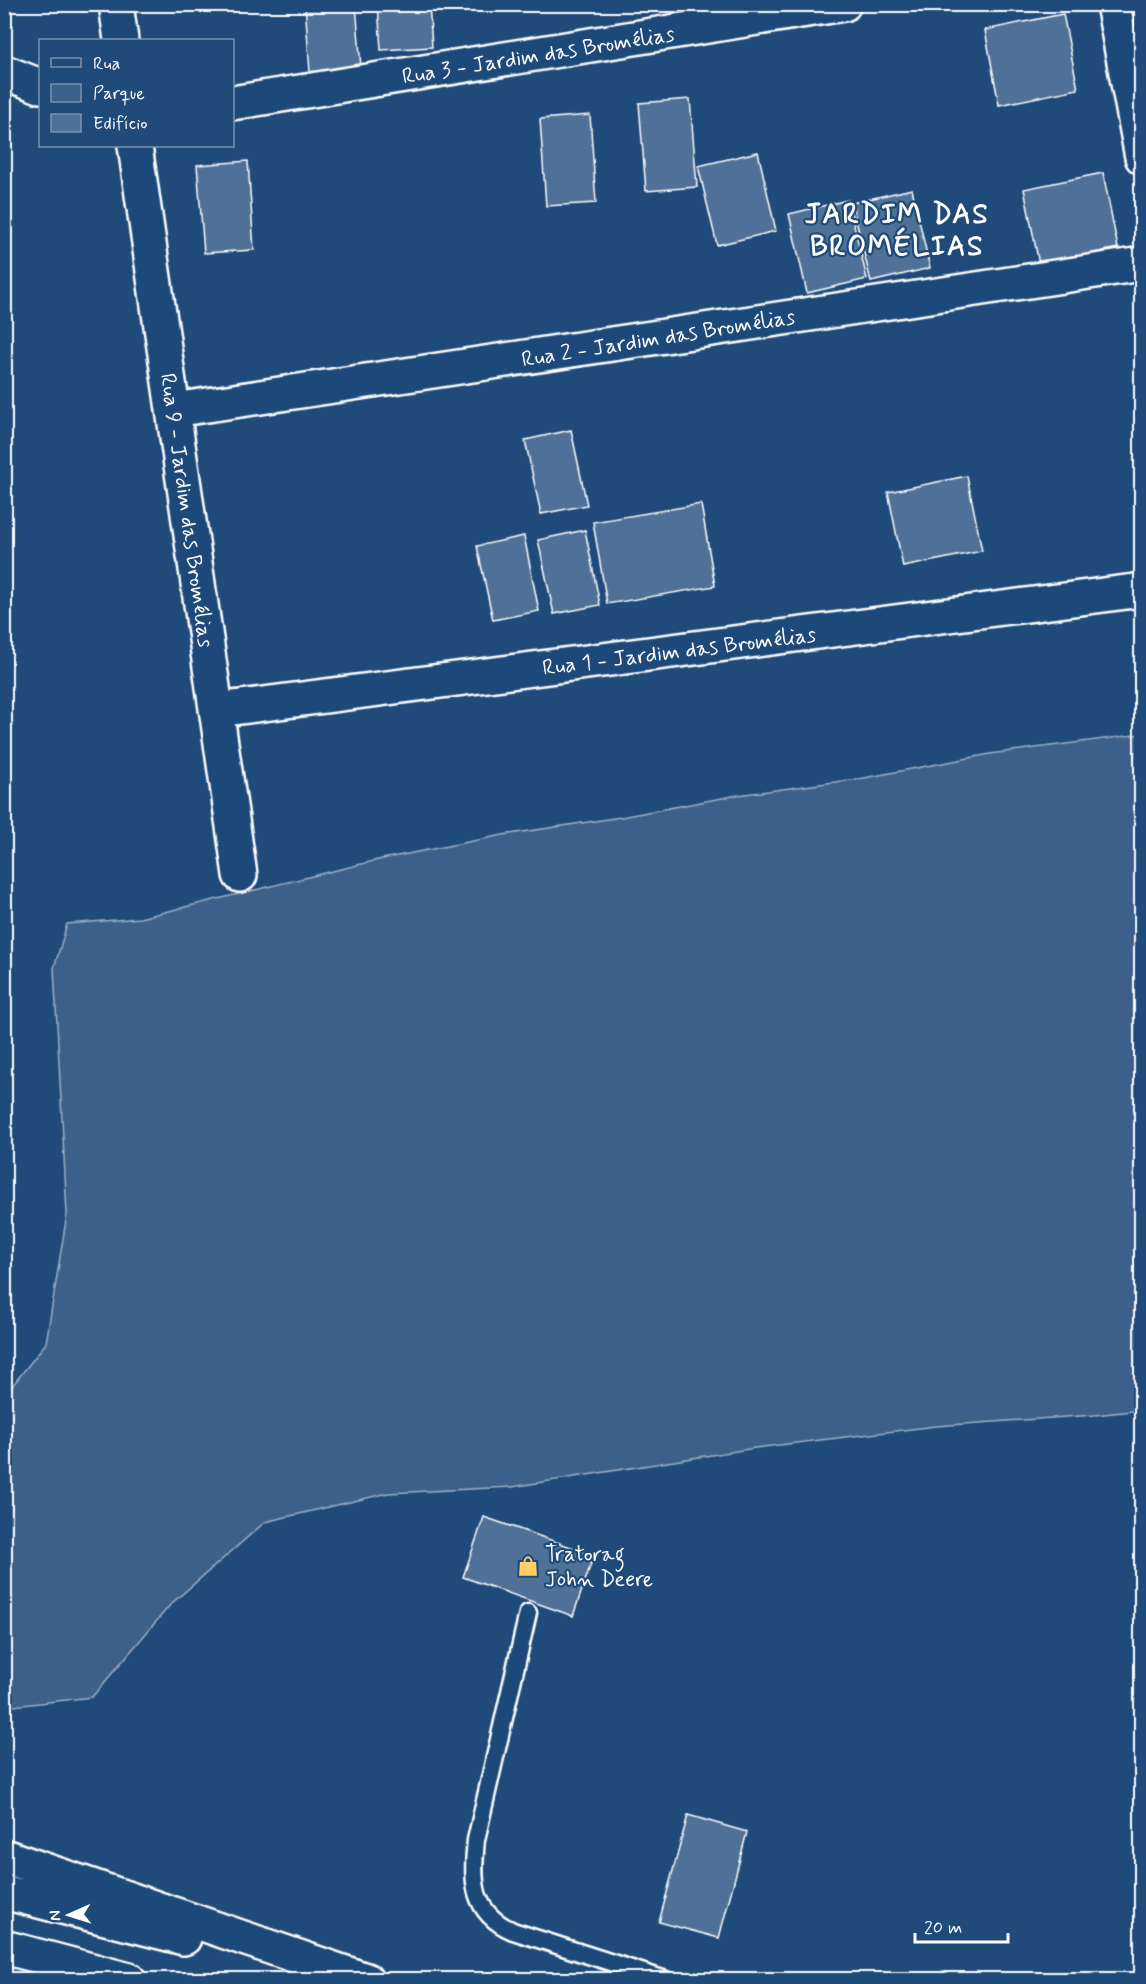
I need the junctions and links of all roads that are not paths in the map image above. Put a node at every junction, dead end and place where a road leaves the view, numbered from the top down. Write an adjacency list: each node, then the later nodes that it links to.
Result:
1 (116, 4): 4 (main road)
2 (844, 4): 7 (main road, Rua 3 - Jardim das Bromélias)
3 (1113, 4): 9 (main road)
4 (121, 39)
5 (4, 72): 6 (main road)
6 (39, 86)
7 (234, 103)
8 (135, 147): 11 (main road, Rua 9 - Jardim das Bromélias)
9 (1142, 157)
10 (1142, 264): 11 (main road, Rua 2 - Jardim das Bromélias)
11 (174, 410): 13 (main road, Rua 9 - Jardim das Bromélias)
12 (1142, 590): 13 (main road, Rua 1 - Jardim das Bromélias)
13 (217, 710): 14 (main road, Rua 9 - Jardim das Bromélias)
14 (240, 875)
15 (528, 1613): 22 (lane)
16 (4, 1856): 21 (main road)
17 (4, 1892): 20 (main road)
18 (4, 1947): 19 (main road)
19 (129, 1980)
20 (346, 1980)
21 (366, 1980)
22 (666, 1980)

